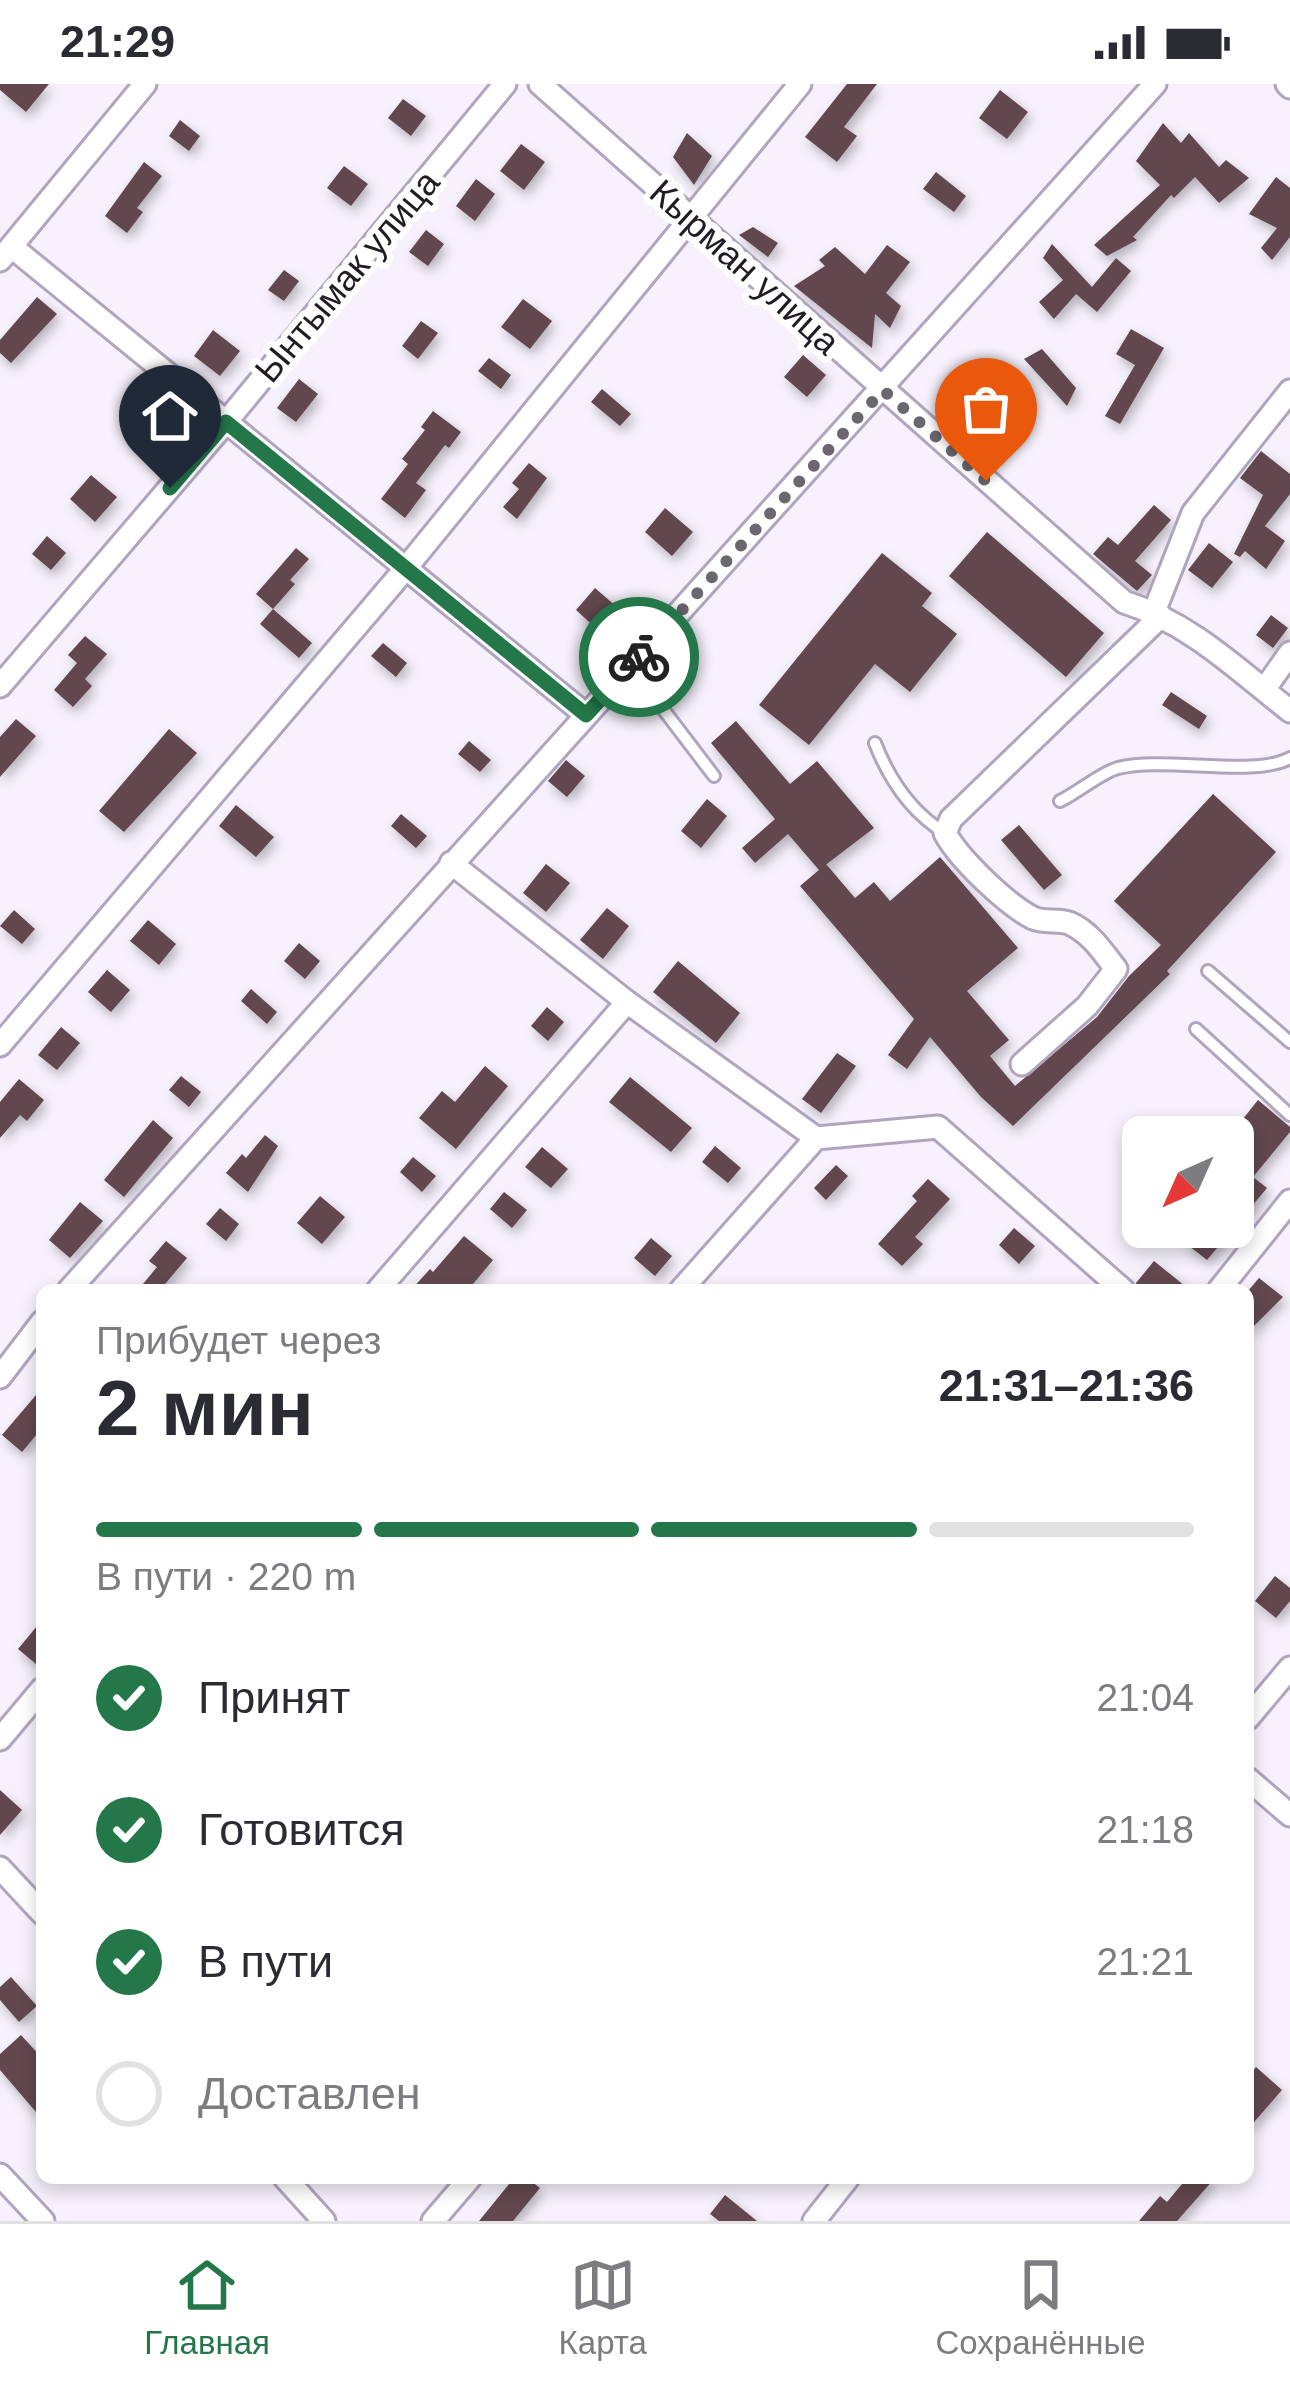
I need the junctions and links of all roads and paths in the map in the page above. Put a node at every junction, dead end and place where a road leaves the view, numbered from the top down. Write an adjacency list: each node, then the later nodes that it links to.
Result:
1 (505, 84): 10 (street, Ынтымак улица)
2 (540, 84): 6 (street, Кырман улица)
3 (800, 84): 6 (street)
4 (1155, 84): 8 (street)
5 (138, 86): 7 (street)
6 (689, 216): 8 (street, Кырман улица); 11 (street)
7 (6, 254): 10 (street)
8 (883, 390): 12 (street, Кырман улица); 14 (street)
9 (1290, 391): 12 (street)
10 (226, 422): 11 (street); 15 (street, Ынтымак улица)
11 (406, 568): 18 (street); 29 (street)
12 (1157, 614): 16 (street, Кырман улица); 23 (street)
13 (1290, 653): 16 (street)
14 (631, 667): 18 (street); 21 (lane)
15 (0, 686)
16 (1264, 690): 17 (street, Кырман улица)
17 (1290, 710)
18 (586, 715): 24 (street)
19 (874, 743): 23 (lane)
20 (1290, 758): 22 (lane)
21 (713, 776)
22 (1060, 801)
23 (945, 833): 30 (street)
24 (451, 863): 26 (street); 34 (street)
25 (1208, 971): 28 (lane)
26 (627, 1002): 32 (street); 35 (street)
27 (1196, 1029): 31 (lane)
28 (1290, 1042)
29 (0, 1045)
30 (1022, 1064)
31 (1290, 1114)
32 (815, 1138): 36 (street); 37 (street)
33 (1290, 1201): 38 (street)
34 (74, 1284)
35 (383, 1284)
36 (686, 1284)
37 (1116, 1284)
38 (1224, 1284)
39 (36, 1330): 40 (street)
40 (0, 1377)
41 (1290, 1668): 43 (street)
42 (36, 1696): 44 (street)
43 (1254, 1711)
44 (0, 1739)
45 (1254, 1784): 46 (street)
46 (1290, 1815)
47 (0, 1868): 48 (street)
48 (36, 1907)
49 (0, 2175): 53 (street)
50 (290, 2184): 54 (street)
51 (465, 2184): 55 (street)
52 (843, 2184): 56 (street)
53 (43, 2221)
54 (324, 2221)
55 (433, 2221)
56 (814, 2221)

